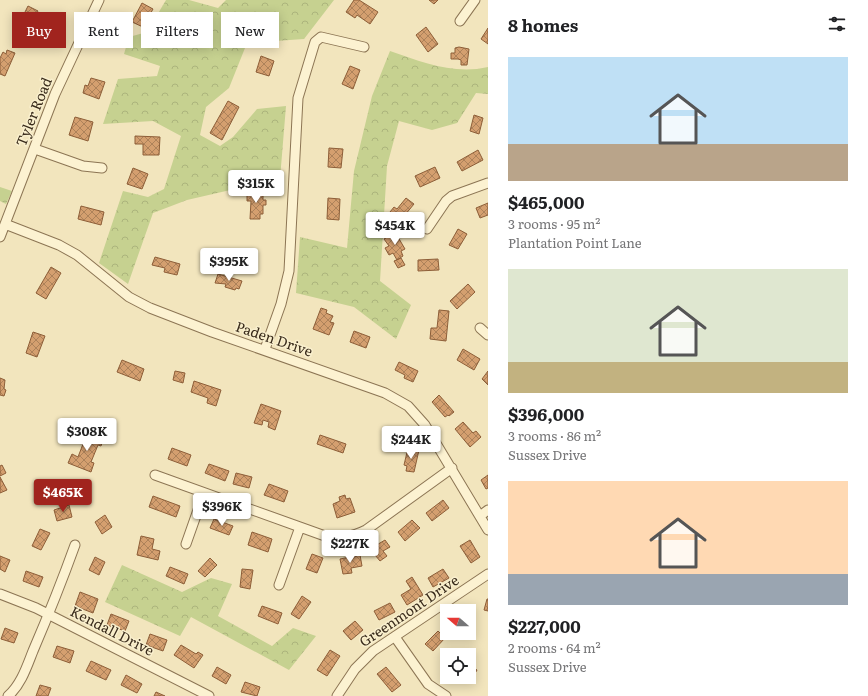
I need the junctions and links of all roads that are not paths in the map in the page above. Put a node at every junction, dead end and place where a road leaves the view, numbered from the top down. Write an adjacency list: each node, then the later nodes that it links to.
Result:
1 (99, 0): 5 (street, Tyler Road)
2 (475, 0): 3 (street)
3 (460, 21)
4 (364, 48): 13 (street)
5 (34, 148): 6 (street); 8 (street, Tyler Road)
6 (102, 168)
7 (488, 183): 9 (street)
8 (5, 224): 10 (street, Tyler Road); 13 (street, Paden Drive)
9 (427, 229)
10 (0, 237)
11 (480, 328): 12 (street)
12 (488, 335)
13 (265, 349): 14 (street, Paden Drive)
14 (452, 468): 18 (street, Paden Drive); 19 (street)
15 (155, 475): 16 (street)
16 (204, 493): 19 (street); 21 (street)
17 (488, 510): 18 (street)
18 (480, 516): 20 (street, Paden Drive)
19 (300, 527): 24 (street)
20 (488, 530)
21 (186, 544)
22 (75, 545): 26 (street)
23 (488, 574): 27 (street, Greenmont Drive)
24 (279, 585)
25 (0, 594): 26 (street, Kendall Drive)
26 (49, 615): 28 (street); 29 (street, Kendall Drive)
27 (395, 637): 30 (street, Greenmont Drive); 31 (street)
28 (8, 696)
29 (209, 696)
30 (337, 696)
31 (446, 696)

